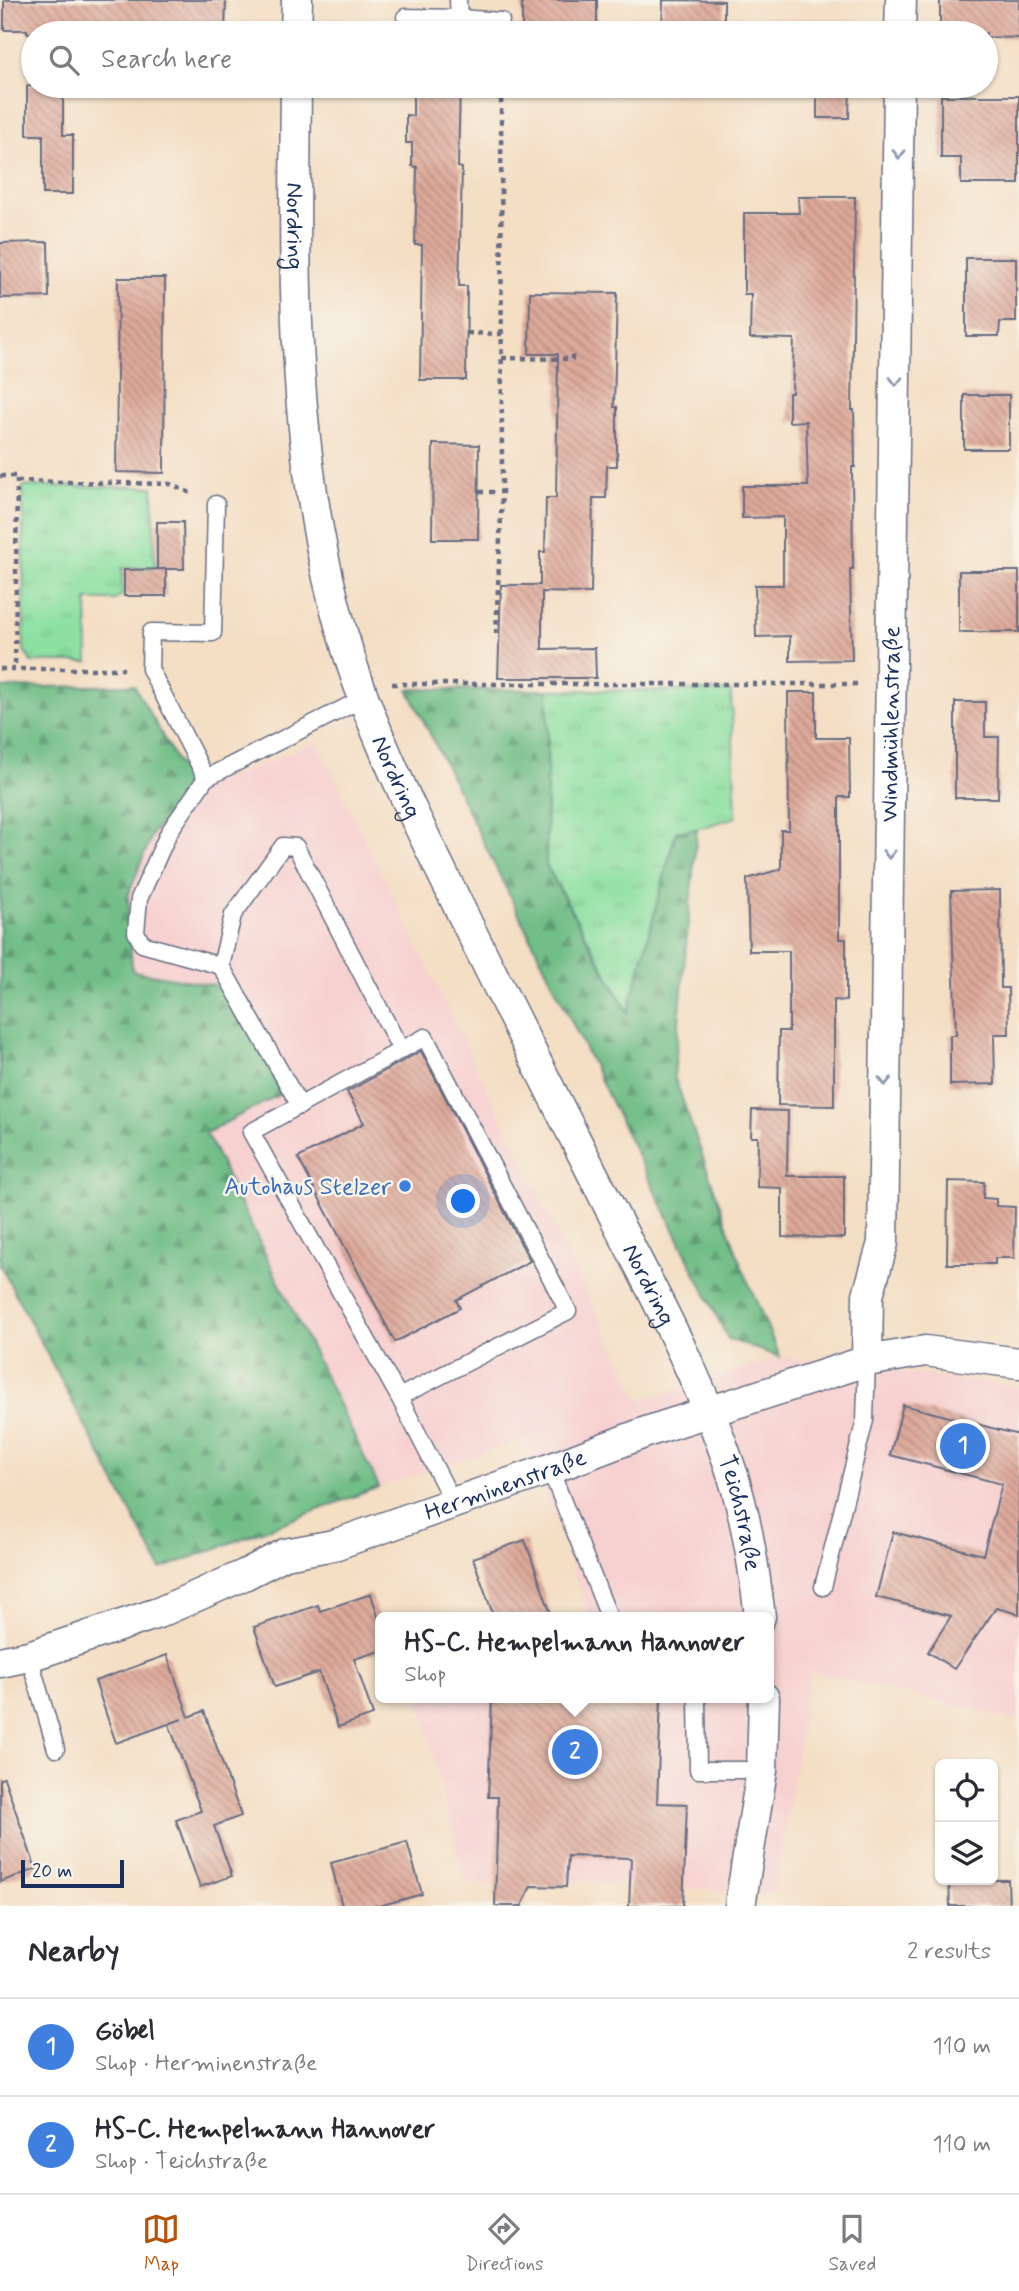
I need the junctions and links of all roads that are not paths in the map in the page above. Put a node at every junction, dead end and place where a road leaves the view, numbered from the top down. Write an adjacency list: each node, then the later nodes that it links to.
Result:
1 (297, 0): 6 (street)
2 (458, 0): 5 (lane)
3 (901, 0): 8 (street)
4 (405, 17): 5 (lane)
5 (458, 18): 7 (lane)
6 (296, 21)
7 (501, 21)
8 (900, 21)
9 (296, 98): 12 (street, Nordring)
10 (900, 98): 17 (street, Windmühlenstraße, one-way to 17)
11 (216, 504): 13 (lane)
12 (362, 692): 13 (lane); 20 (street, Nordring)
13 (206, 778): 14 (lane)
14 (221, 966): 15 (lane); 16 (lane)
15 (401, 1050): 16 (lane); 19 (lane)
16 (300, 1106): 19 (lane)
17 (867, 1361): 18 (street, Herminenstraße); 20 (street, Herminenstraße); 23 (lane)
18 (1019, 1363)
19 (399, 1397): 22 (lane)
20 (709, 1412): 21 (street, Herminenstraße); 25 (street, Teichstraße)
21 (550, 1469): 22 (street, Herminenstraße); 24 (lane)
22 (454, 1504): 26 (street, Herminenstraße)
23 (823, 1587)
24 (608, 1612)
25 (759, 1612)
26 (29, 1656): 27 (street, Herminenstraße); 30 (lane)
27 (0, 1662)
28 (697, 1703): 31 (lane)
29 (764, 1703): 31 (street)
30 (56, 1749)
31 (762, 1770): 32 (street)
32 (740, 1906)

